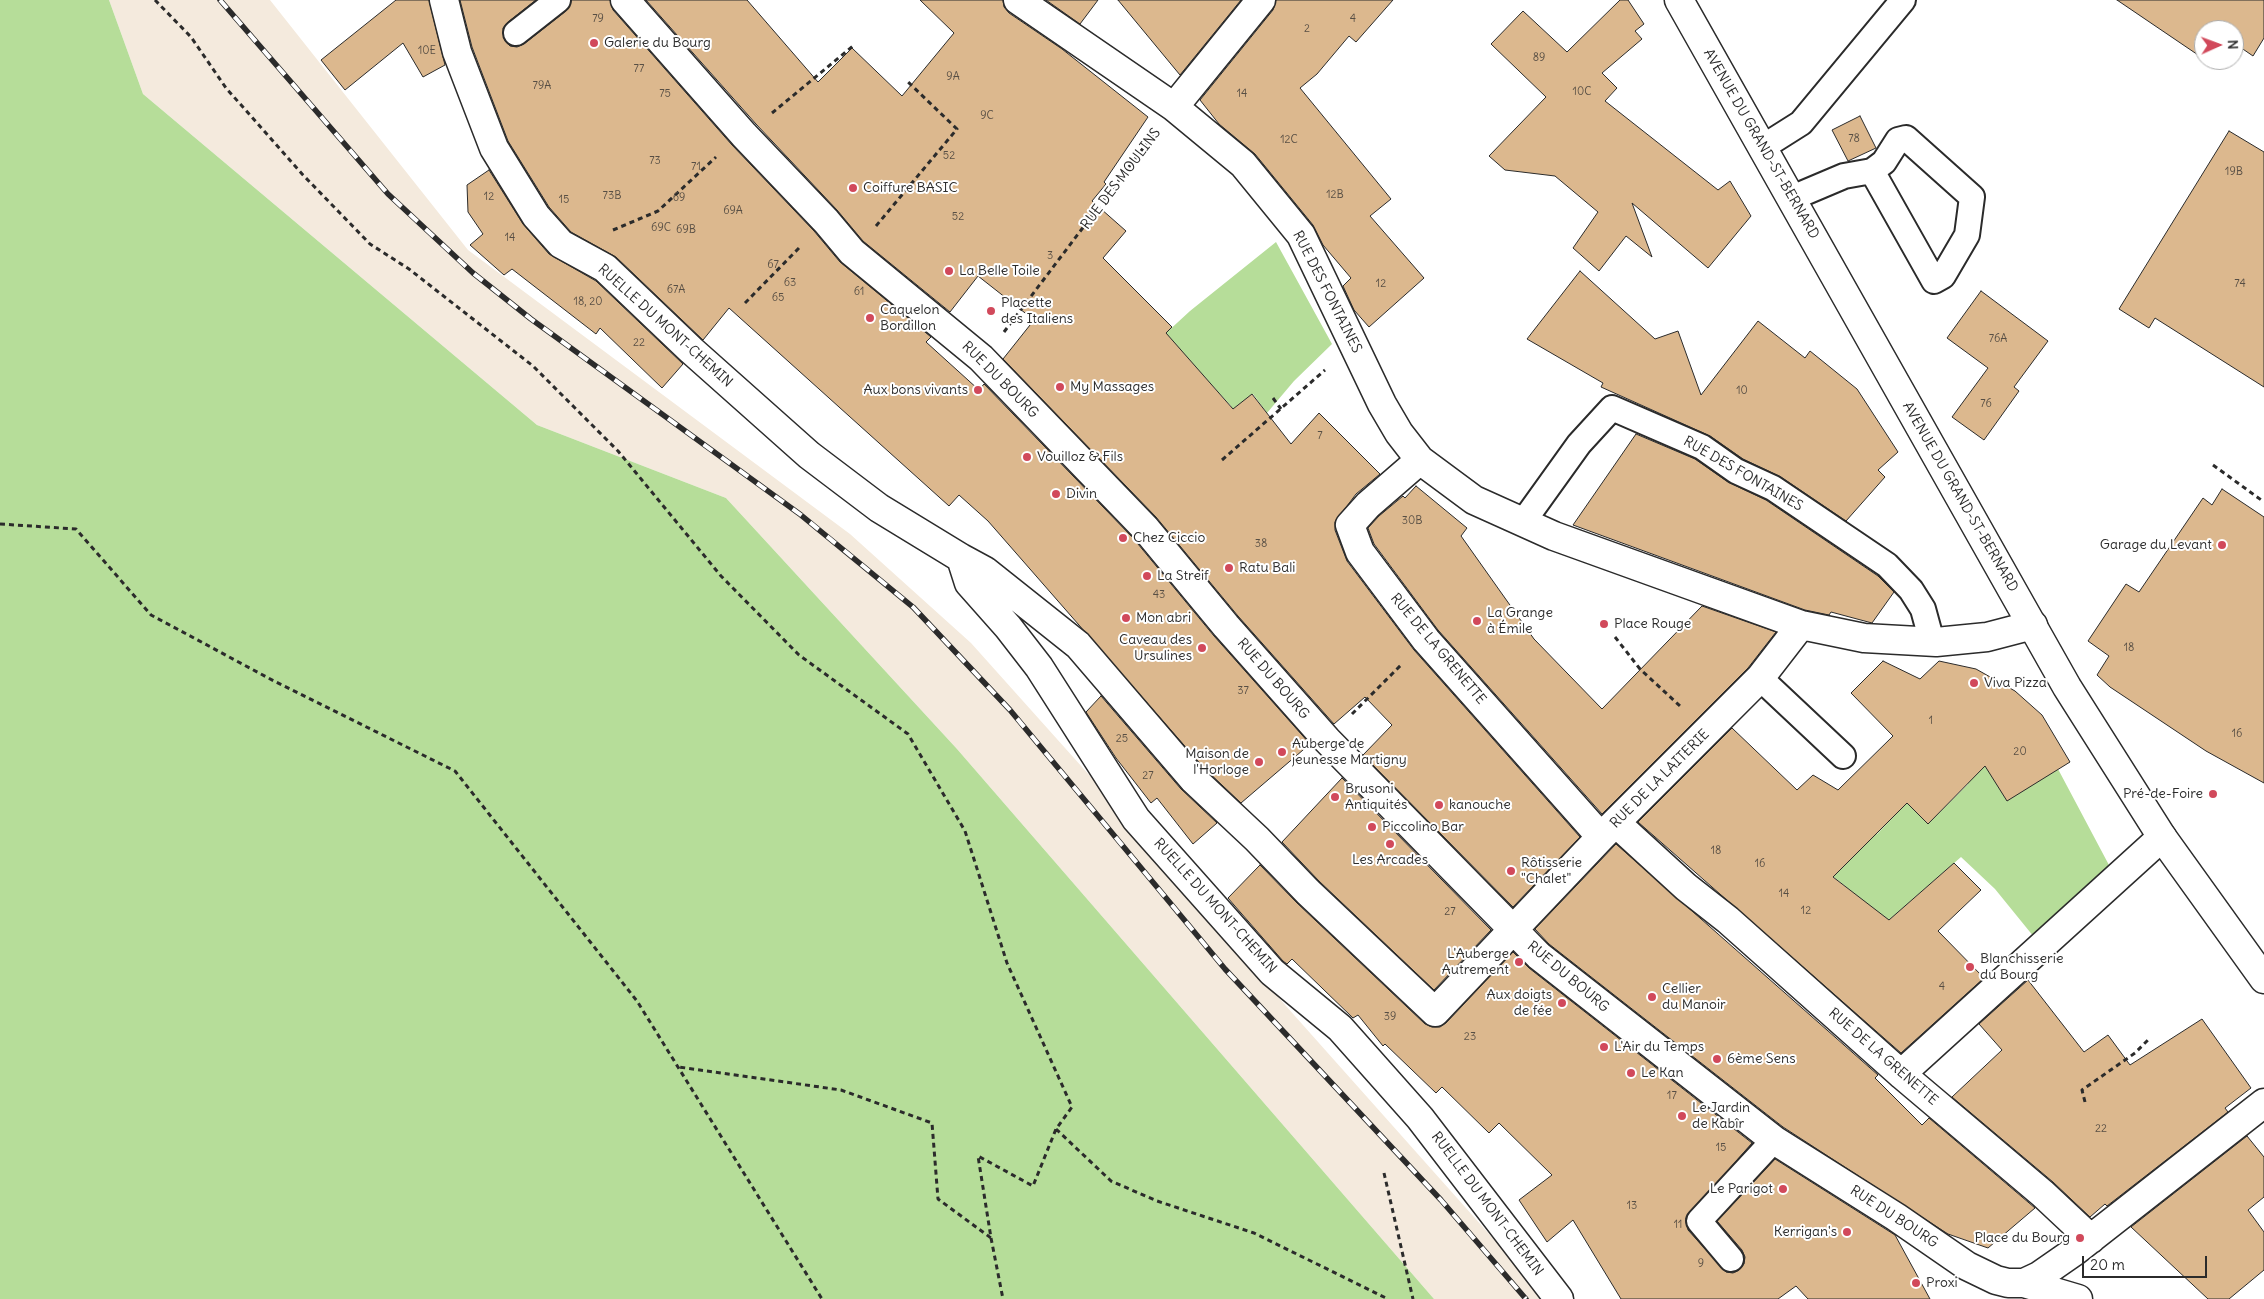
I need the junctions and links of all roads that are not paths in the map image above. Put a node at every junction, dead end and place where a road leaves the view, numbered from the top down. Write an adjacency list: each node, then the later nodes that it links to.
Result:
1 (444, 0): 15 (street, RUELLE DU MONT-CHEMIN)
2 (558, 0): 8 (lane)
3 (625, 0): 23 (street, RUE DU BOURG)
4 (1018, 0): 9 (street, RUE DES FONTAINES)
5 (1262, 0): 9 (street)
6 (1679, 0): 10 (street, AVENUE DU GRAND-ST-BERNARD)
7 (1903, 0): 10 (lane)
8 (516, 33)
9 (1174, 107): 13 (street, RUE DES FONTAINES)
10 (1763, 147): 12 (street, AVENUE DU GRAND-ST-BERNARD)
11 (1872, 171): 11 (lane); 12 (lane)
12 (1792, 198): 17 (street, AVENUE DU GRAND-ST-BERNARD)
13 (1420, 460): 14 (street, RUE DES FONTAINES); 21 (street, RUE DE LA GRENETTE)
14 (1523, 522): 16 (street, RUE DES FONTAINES); 18 (lane, RUE DES FONTAINES)
15 (961, 558): 23 (street, RUELLE DU MONT-CHEMIN); 31 (street, RUELLE DU MONT-CHEMIN)
16 (1801, 625): 18 (street, RUE DES FONTAINES); 19 (street, RUE DE LA LAITERIE)
17 (2033, 625): 18 (street, RUE DES FONTAINES); 22 (street, AVENUE DU GRAND-ST-BERNARD)
18 (1932, 642)
19 (1760, 678): 20 (lane); 21 (street, RUE DE LA LAITERIE)
20 (1843, 756)
21 (1609, 830): 23 (street, RUE DE LA LAITERIE); 25 (street, RUE DE LA GRENETTE)
22 (2162, 837): 24 (street, AVENUE DU GRAND-ST-BERNARD); 25 (street)
23 (1515, 931): 27 (street, RUE DU BOURG)
24 (2264, 979)
25 (1902, 1074): 28 (street, RUE DE LA GRENETTE)
26 (2264, 1103): 28 (street)
27 (1774, 1140): 29 (lane); 30 (street, RUE DU BOURG)
28 (2091, 1238): 30 (street)
29 (1731, 1259)
30 (2024, 1283): 32 (street, RUE DU BOURG)
31 (1559, 1299)
32 (2078, 1299)

